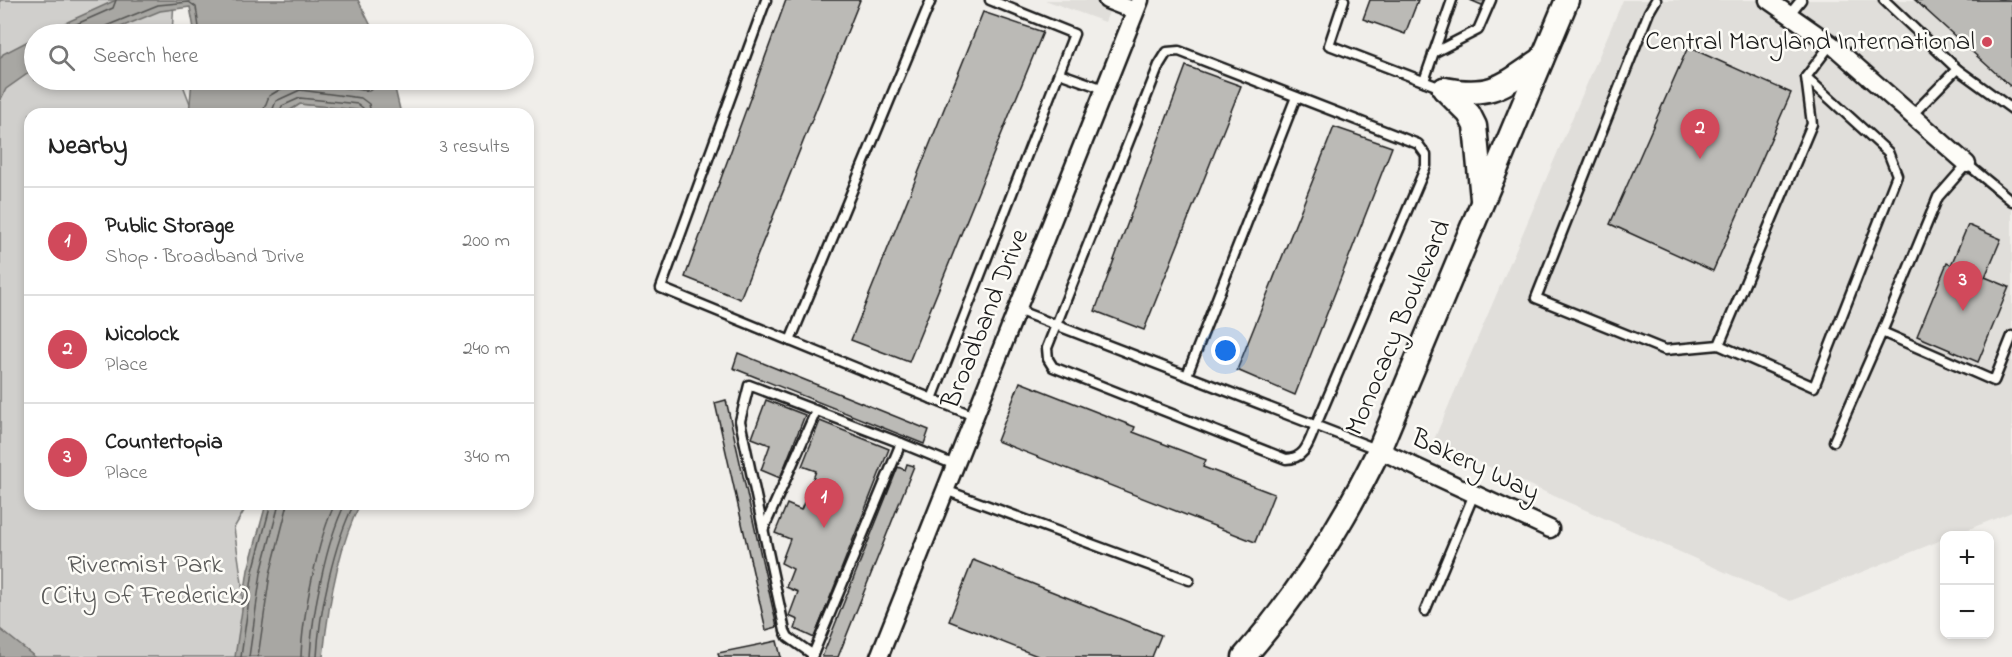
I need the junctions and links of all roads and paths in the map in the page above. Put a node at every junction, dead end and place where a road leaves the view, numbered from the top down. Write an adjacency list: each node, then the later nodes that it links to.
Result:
1 (766, 0): 33 (lane)
2 (931, 0): 33 (lane)
3 (990, 0): 19 (lane)
4 (1107, 0): 13 (street)
5 (1344, 0): 21 (lane)
6 (1452, 0): 16 (lane)
7 (1491, 0): 16 (lane)
8 (1567, 0): 17 (main road, Monocacy Boulevard)
9 (1656, 0): 34 (lane)
10 (1768, 0): 14 (street)
11 (1802, 0): 14 (lane)
12 (1884, 0): 18 (lane)
13 (1137, 6): 22 (street, Broadband Drive)
14 (1789, 15): 15 (street)
15 (1831, 44): 20 (lane); 25 (street)
16 (1433, 53): 21 (lane)
17 (1542, 59): 21 (main road); 28 (main road, Monocacy Boulevard)
18 (1957, 69): 24 (lane); 25 (lane)
19 (1059, 74): 22 (lane); 36 (lane)
20 (1806, 77): 34 (lane); 34 (lane)
21 (1434, 85): 28 (main road)
22 (1104, 89): 29 (street, Broadband Drive)
23 (1296, 97): 30 (lane); 35 (lane); 39 (lane)
24 (2012, 109)
25 (1912, 116): 26 (street)
26 (1967, 164): 27 (lane); 31 (lane)
27 (2012, 201)
28 (1482, 203): 42 (main road, Monocacy Boulevard)
29 (1017, 309): 30 (lane); 38 (street, Broadband Drive)
30 (1056, 325): 35 (lane); 39 (lane)
31 (1882, 332): 32 (lane); 40 (lane)
32 (2012, 336)
33 (790, 341): 36 (lane)
34 (1719, 345)
35 (1187, 375): 39 (lane)
36 (932, 399): 38 (lane)
37 (816, 411): 41 (lane); 46 (lane); 46 (lane)
38 (974, 416): 43 (street, Broadband Drive)
39 (1316, 426): 42 (lane)
40 (1834, 441)
41 (901, 443): 43 (lane); 50 (lane)
42 (1379, 450): 45 (street, Bakery Way); 52 (main road, Monocacy Boulevard)
43 (955, 465): 44 (street, Broadband Drive)
44 (945, 490): 48 (lane); 51 (street, Broadband Drive)
45 (1474, 494): 47 (street, Bakery Way); 49 (lane)
46 (763, 528): 50 (lane)
47 (1550, 529)
48 (1189, 580)
49 (1425, 611)
50 (812, 655)
51 (879, 657)
52 (1244, 657)

